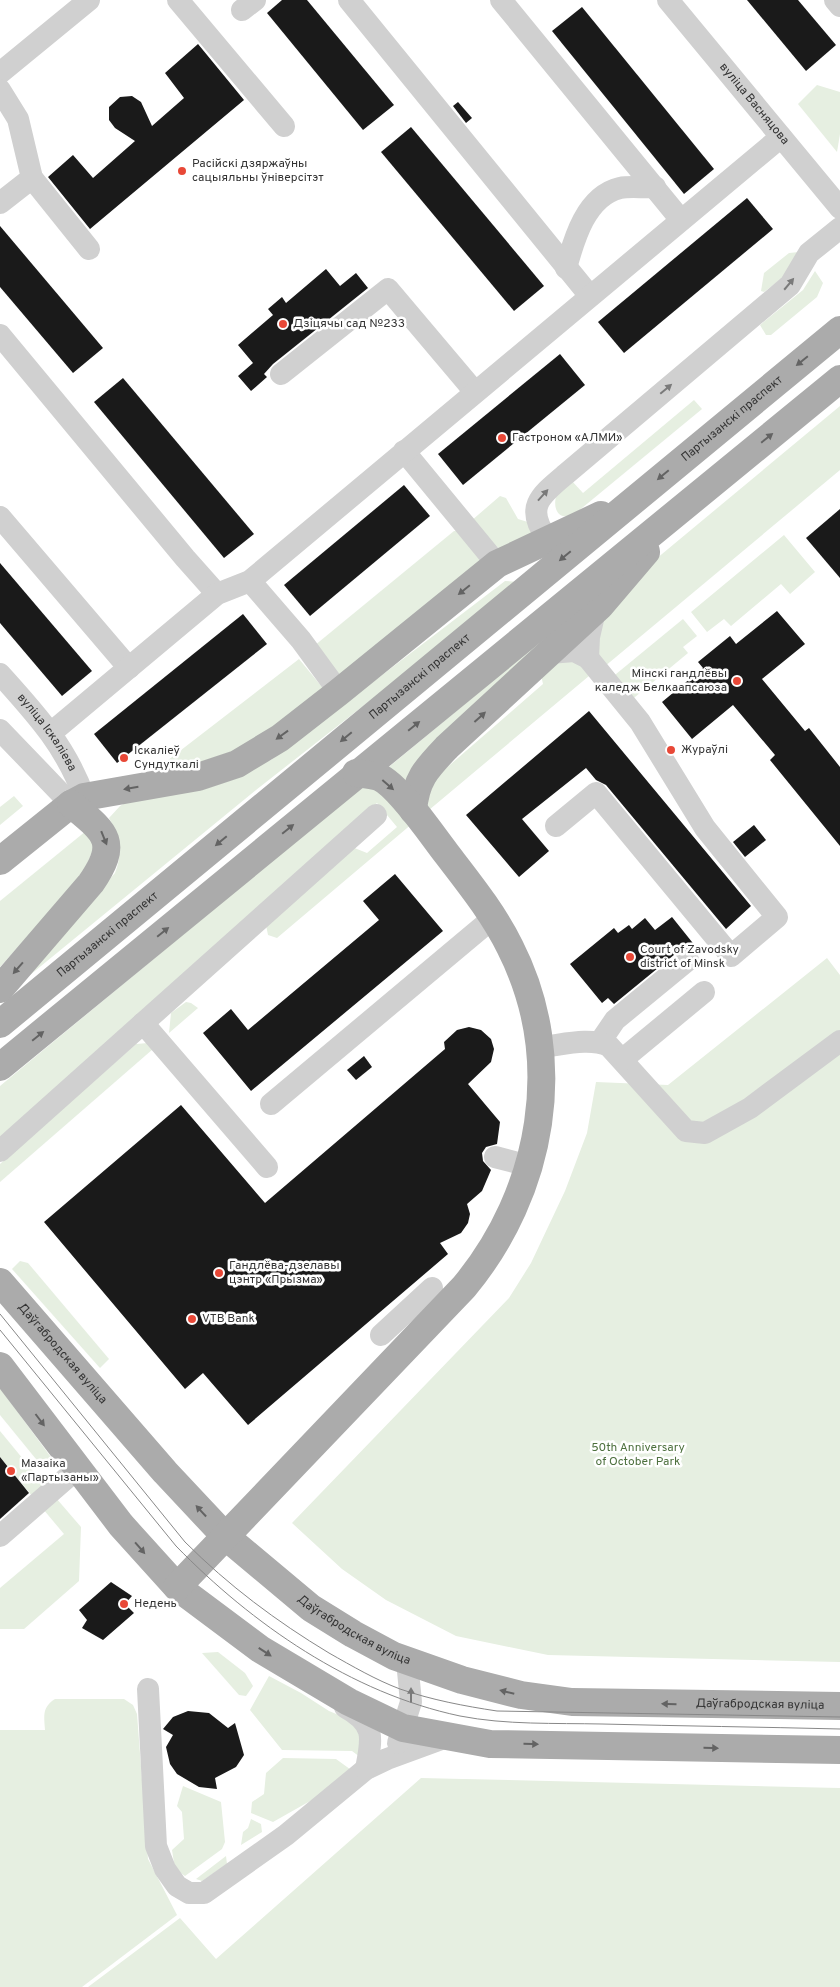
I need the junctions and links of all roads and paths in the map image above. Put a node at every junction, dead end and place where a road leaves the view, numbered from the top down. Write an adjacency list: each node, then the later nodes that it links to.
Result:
1 (89, 0): 8 (street)
2 (178, 0): 10 (street)
3 (349, 0): 19 (street)
4 (501, 0): 13 (street)
5 (668, 0): 11 (street, вуліца Васняцова)
6 (835, 0): 7 (street)
7 (840, 6)
8 (0, 73)
9 (0, 90): 12 (street)
10 (284, 126)
11 (781, 138): 15 (street, вуліца Васняцова); 16 (street)
12 (32, 178): 14 (street); 18 (street)
13 (654, 187): 16 (street); 19 (street)
14 (0, 204)
15 (840, 208)
16 (681, 220): 20 (street)
17 (840, 228): 30 (street, one-way to 17)
18 (89, 249)
19 (566, 268): 20 (street)
20 (590, 296): 25 (street)
21 (840, 330): 27 (main road, Партызанскі праспект, one-way to 27)
22 (0, 334): 33 (street)
23 (281, 374): 25 (street)
24 (840, 379): 28 (main road, one-way to 24)
25 (475, 392): 26 (street)
26 (404, 451): 31 (street); 32 (street)
27 (630, 502): 30 (main road); 53 (main road, Партызанскі праспект, one-way to 53)
28 (673, 515): 34 (main road); 42 (main road, one-way to 28)
29 (0, 518): 37 (street)
30 (548, 538): 31 (main road)
31 (497, 564): 39 (main road, one-way to 39)
32 (250, 581): 33 (street); 39 (street)
33 (217, 594): 37 (street)
34 (595, 611): 35 (main road); 36 (street)
35 (550, 654): 36 (street); 44 (main road, one-way to 35)
36 (588, 658): 46 (street)
37 (128, 668): 41 (street)
38 (0, 674): 41 (street, вуліца Іскаліева)
39 (339, 692): 43 (main road, one-way to 43)
40 (0, 730): 43 (street)
41 (52, 732): 43 (street, вуліца Іскаліева)
42 (356, 773): 44 (main road, one-way to 44); 58 (main road, one-way to 42)
43 (78, 800): 47 (main road); 50 (main road, one-way to 50)
44 (413, 810): 48 (main road)
45 (376, 815): 52 (street)
46 (556, 826)
47 (0, 861)
48 (493, 918): 56 (main road); 59 (street)
49 (688, 960): 55 (street)
50 (0, 989)
51 (704, 992): 57 (street)
52 (143, 1023): 60 (street); 63 (street)
53 (0, 1024)
54 (840, 1041): 57 (street)
55 (600, 1042): 56 (street); 57 (street)
56 (541, 1047): 62 (main road)
57 (623, 1059)
58 (0, 1067)
59 (271, 1104)
60 (0, 1151)
61 (494, 1157): 62 (street)
62 (529, 1166): 65 (main road)
63 (267, 1167)
64 (0, 1282): 70 (main road, Даўгабродская вуліца, one-way to 64)
65 (434, 1290): 66 (street); 70 (main road)
66 (381, 1335)
67 (0, 1366): 68 (main road, one-way to 68)
68 (77, 1470): 69 (street); 71 (main road, one-way to 71)
69 (0, 1536)
70 (225, 1536): 71 (main road); 72 (main road, Даўгабродская вуліца)
71 (177, 1587): 73 (main road, one-way to 73)
72 (407, 1661): 75 (main road, Даўгабродская вуліца, one-way to 72); 76 (street, one-way to 72)
73 (322, 1686): 76 (main road); 80 (street)
74 (148, 1690): 80 (street)
75 (840, 1706)
76 (403, 1728): 77 (main road); 79 (street)
77 (447, 1738): 78 (main road, one-way to 78); 79 (street)
78 (840, 1750)
79 (387, 1759): 80 (street)
80 (366, 1769)

